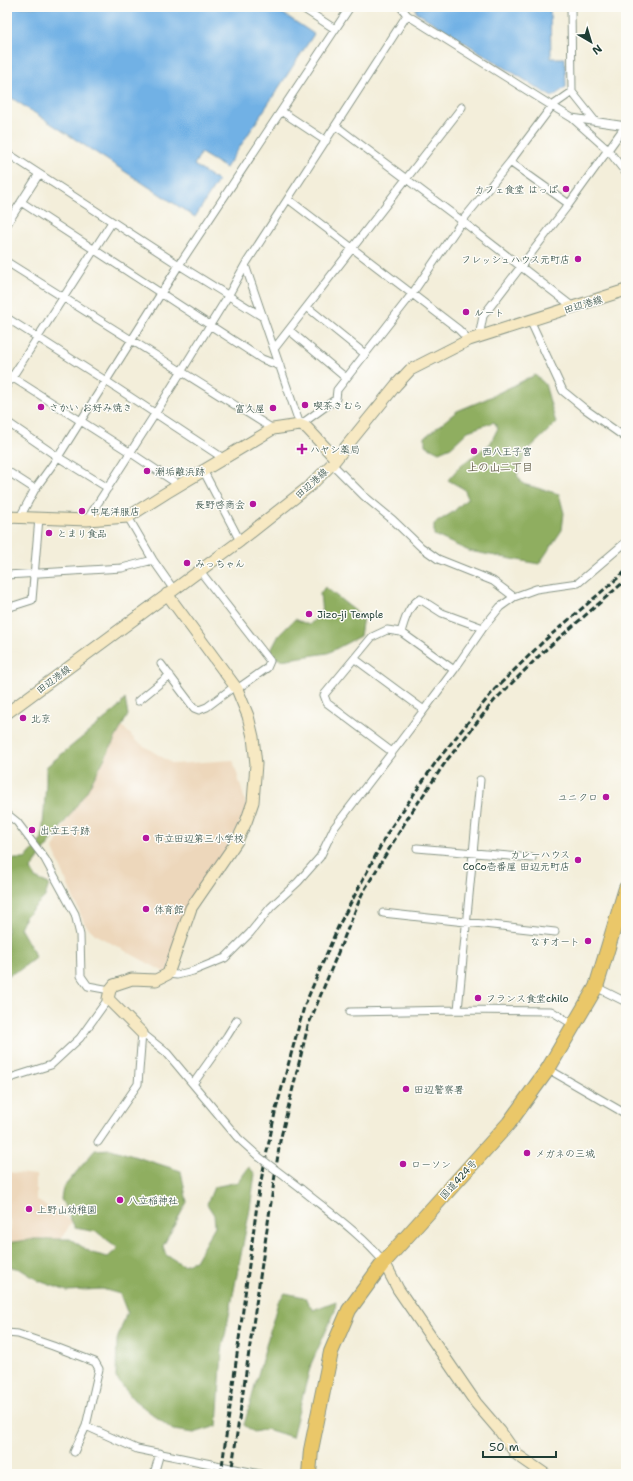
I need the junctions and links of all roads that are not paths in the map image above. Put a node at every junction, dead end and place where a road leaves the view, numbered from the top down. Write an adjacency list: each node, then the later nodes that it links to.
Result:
1 (301, 7): 6 (street)
2 (350, 7): 6 (street)
3 (401, 7): 5 (street)
4 (571, 7): 7 (street)
5 (407, 15): 8 (street); 13 (street)
6 (335, 29): 10 (street)
7 (572, 92): 8 (street); 12 (street)
8 (552, 106): 11 (street); 18 (street)
9 (462, 107): 21 (street)
10 (281, 111): 15 (street); 31 (street)
11 (572, 118): 12 (street); 16 (street)
12 (595, 121): 14 (street)
13 (336, 126): 15 (street); 21 (street)
14 (626, 126): 16 (street)
15 (326, 141): 22 (street)
16 (608, 150): 19 (street); 24 (street)
17 (7, 153): 20 (street)
18 (510, 162): 24 (street); 25 (street)
19 (626, 173)
20 (39, 174): 23 (street); 26 (street)
21 (407, 179): 25 (street); 28 (street)
22 (288, 199): 28 (street); 32 (street)
23 (21, 202): 27 (street); 29 (street)
24 (569, 204): 33 (street)
25 (462, 220): 33 (street); 36 (street)
26 (112, 222): 29 (street); 31 (street)
27 (7, 224)
28 (353, 248): 36 (street); 40 (street)
29 (95, 250): 35 (street); 38 (street)
30 (7, 262): 38 (street)
31 (179, 265): 35 (street); 37 (street)
32 (245, 265): 37 (street); 41 (street)
33 (520, 267): 39 (street); 47 (street)
34 (626, 290): 39 (street, 田辺港線)
35 (161, 294): 44 (street); 48 (street)
36 (412, 294): 47 (street); 50 (street)
37 (228, 296): 41 (street); 44 (street)
38 (64, 298): 46 (street); 48 (street)
39 (573, 307): 43 (street, 田辺港線)
40 (306, 308): 45 (street); 50 (street)
41 (263, 317): 49 (street)
42 (7, 318): 46 (street)
43 (530, 320): 47 (street, 田辺港線); 62 (street)
44 (210, 325): 51 (street); 52 (street)
45 (288, 330): 49 (street); 54 (street)
46 (38, 338): 53 (street); 55 (street)
47 (474, 339): 66 (street, 田辺港線)
48 (132, 340): 52 (street); 55 (street)
49 (274, 349): 51 (street)
50 (365, 354): 54 (street)
51 (280, 366): 60 (street)
52 (181, 371): 57 (street); 61 (street)
53 (10, 375): 56 (street); 58 (street)
54 (346, 378): 60 (street)
55 (106, 381): 57 (street); 58 (street)
56 (7, 385)
57 (155, 414): 63 (street); 65 (street)
58 (80, 421): 63 (street); 64 (street)
59 (7, 422): 64 (street)
60 (300, 425): 61 (street); 66 (street)
61 (273, 428): 65 (street)
62 (626, 438)
63 (131, 452): 69 (street); 70 (street)
64 (58, 457): 70 (street); 71 (street)
65 (223, 458): 67 (street)
66 (334, 461): 77 (street, 田辺港線); 84 (street)
67 (203, 470): 69 (street); 77 (street)
68 (7, 471): 71 (street)
69 (179, 485): 74 (street)
70 (108, 488): 76 (street)
71 (36, 490): 73 (street)
72 (7, 517): 73 (street)
73 (20, 517): 75 (street)
74 (128, 517): 76 (street); 79 (street)
75 (39, 518): 76 (street); 81 (street)
76 (87, 520)
77 (240, 542): 80 (street, 田辺港線)
78 (626, 542): 84 (street)
79 (153, 560): 81 (street); 83 (street)
80 (200, 571): 83 (street, 田辺港線); 92 (street)
81 (34, 573): 82 (street); 85 (street)
82 (7, 575)
83 (170, 592): 92 (street); 95 (street, 田辺港線)
84 (514, 597): 86 (street)
85 (7, 608)
86 (483, 628): 87 (street); 90 (street)
87 (401, 632): 88 (street); 90 (street)
88 (355, 659): 94 (street); 96 (street)
89 (162, 664): 91 (street)
90 (454, 670): 94 (street)
91 (170, 675): 92 (street); 93 (street)
92 (236, 687): 106 (street)
93 (138, 701)
94 (424, 710): 96 (street)
95 (7, 713)
96 (392, 752): 106 (street)
97 (480, 780): 100 (street)
98 (7, 814): 108 (street)
99 (417, 848): 100 (street)
100 (473, 852): 101 (street); 104 (street)
101 (532, 858)
102 (626, 888): 107 (highway, 国道424号)
103 (383, 913): 104 (street)
104 (466, 922): 105 (street); 110 (street)
105 (555, 932)
106 (168, 974): 108 (street)
107 (596, 987): 109 (street); 113 (highway, 国道424号)
108 (109, 995): 114 (street); 116 (street)
109 (626, 1002)
110 (458, 1010): 111 (street); 113 (street)
111 (350, 1012)
112 (237, 1020): 117 (street)
113 (574, 1025): 115 (highway, 国道424号)
114 (142, 1032): 117 (street); 119 (street)
115 (548, 1069): 118 (street); 120 (highway, 国道424号)
116 (7, 1079)
117 (193, 1084): 120 (street, bridge)
118 (626, 1114)
119 (98, 1142)
120 (384, 1262): 127 (highway, 国道424号); 128 (street)
121 (7, 1333): 122 (street)
122 (86, 1426): 123 (street); 124 (street)
123 (74, 1452)
124 (160, 1453): 125 (street); 126 (street)
125 (154, 1474)
126 (260, 1474)
127 (309, 1474)
128 (545, 1474)

